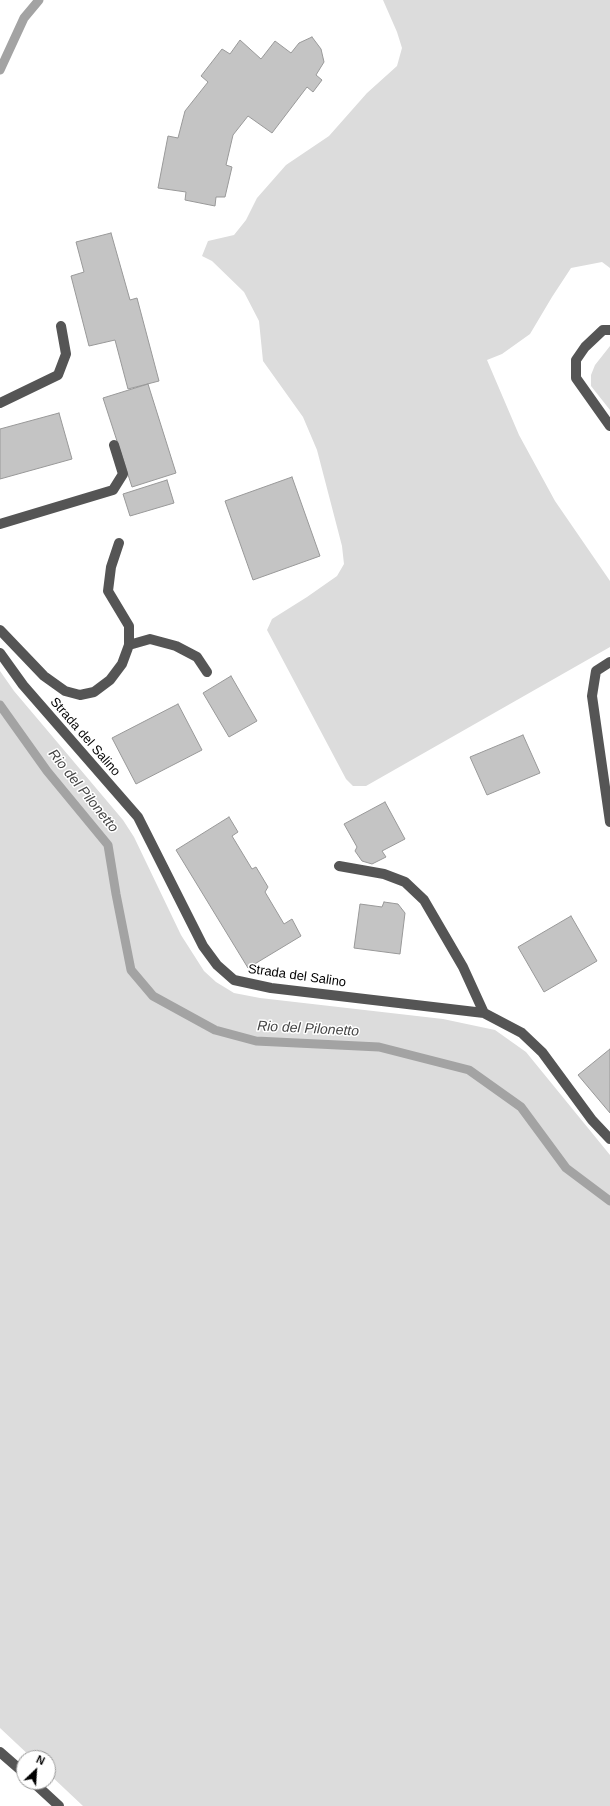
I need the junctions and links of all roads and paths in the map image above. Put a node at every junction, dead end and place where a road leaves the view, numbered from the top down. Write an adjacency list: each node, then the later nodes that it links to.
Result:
1 (61, 326): 3 (street)
2 (610, 330): 4 (street)
3 (0, 403)
4 (610, 426)
5 (114, 445): 6 (street)
6 (0, 524)
7 (119, 543): 9 (street)
8 (0, 630): 9 (street)
9 (129, 645): 12 (street)
10 (0, 653): 15 (street, Strada del Salino)
11 (610, 662): 13 (street)
12 (207, 672)
13 (610, 822)
14 (339, 866): 15 (street)
15 (484, 1013): 16 (street, Strada del Salino)
16 (610, 1139)
17 (0, 1752): 18 (street)
18 (16, 1766)
19 (42, 1790): 20 (street)
20 (59, 1806)

